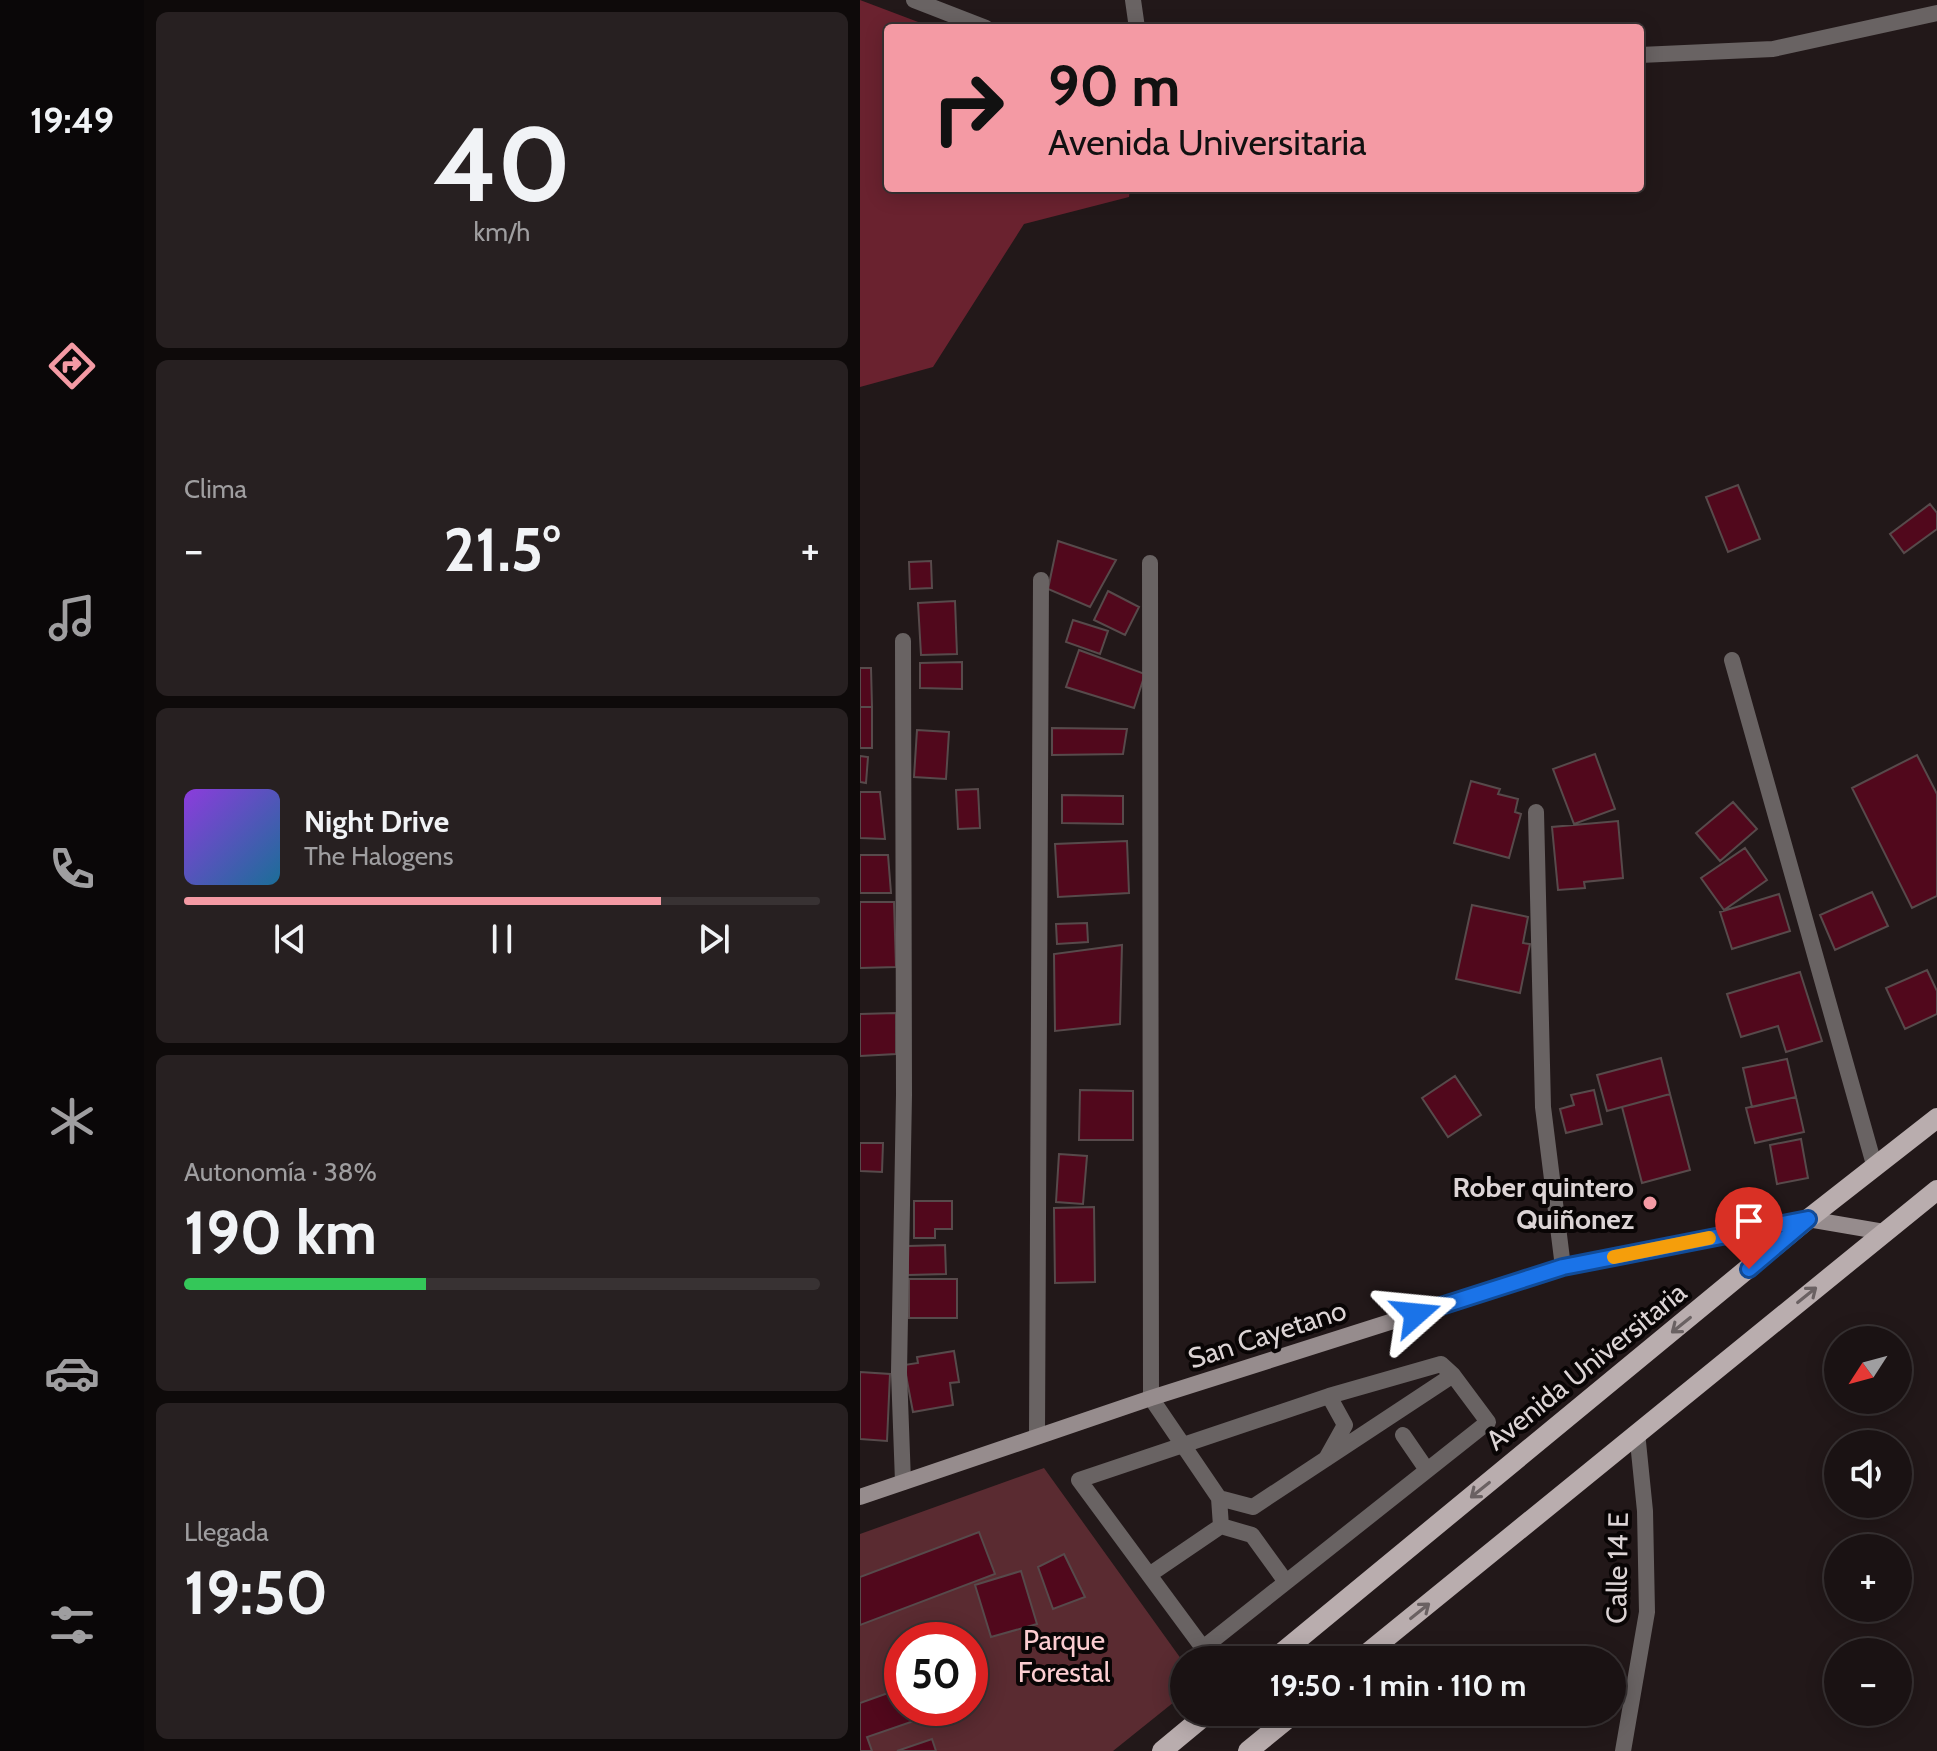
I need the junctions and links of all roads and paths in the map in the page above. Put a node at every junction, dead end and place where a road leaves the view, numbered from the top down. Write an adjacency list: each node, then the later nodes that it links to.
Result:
1 (914, 0): 4 (street)
2 (1133, 0): 5 (street)
3 (1937, 13): 6 (street)
4 (976, 24)
5 (1137, 24)
6 (1644, 55)
7 (1150, 563): 20 (street)
8 (1041, 580): 22 (street)
9 (903, 641): 27 (street)
10 (1732, 660): 13 (street)
11 (1536, 812): 17 (street)
12 (1937, 1118): 13 (main road, Avenida Universitaria)
13 (1875, 1168): 15 (main road, Avenida Universitaria)
14 (1937, 1190): 16 (main road)
15 (1808, 1219): 16 (main road, San Cayetano); 17 (main road, San Cayetano); 35 (main road, Avenida Universitaria, one-way to 35)
16 (1884, 1232): 21 (main road, one-way to 16)
17 (1563, 1267): 20 (main road, San Cayetano)
18 (1453, 1375): 19 (street); 25 (street); 26 (street)
19 (1329, 1396): 24 (street); 25 (street)
20 (1151, 1398): 22 (main road, San Cayetano); 24 (street)
21 (1637, 1432): 36 (main road, one-way to 21); 41 (street, Calle 14 E)
22 (1037, 1435): 27 (main road, San Cayetano)
23 (1403, 1435): 26 (street)
24 (1183, 1445): 29 (street); 33 (street)
25 (1326, 1459): 30 (street)
26 (1427, 1470): 34 (street)
27 (903, 1482): 28 (main road, San Cayetano)
28 (860, 1497)
29 (1219, 1498): 30 (street); 31 (street)
30 (1253, 1507): 32 (street)
31 (1221, 1526): 32 (street); 33 (street)
32 (1252, 1535): 34 (street)
33 (1149, 1575): 34 (street)
34 (1286, 1582)
35 (1290, 1646)
36 (1376, 1646)
37 (1192, 1726): 39 (main road)
38 (1279, 1726): 40 (main road)
39 (1162, 1751)
40 (1248, 1751)
41 (1623, 1751)

